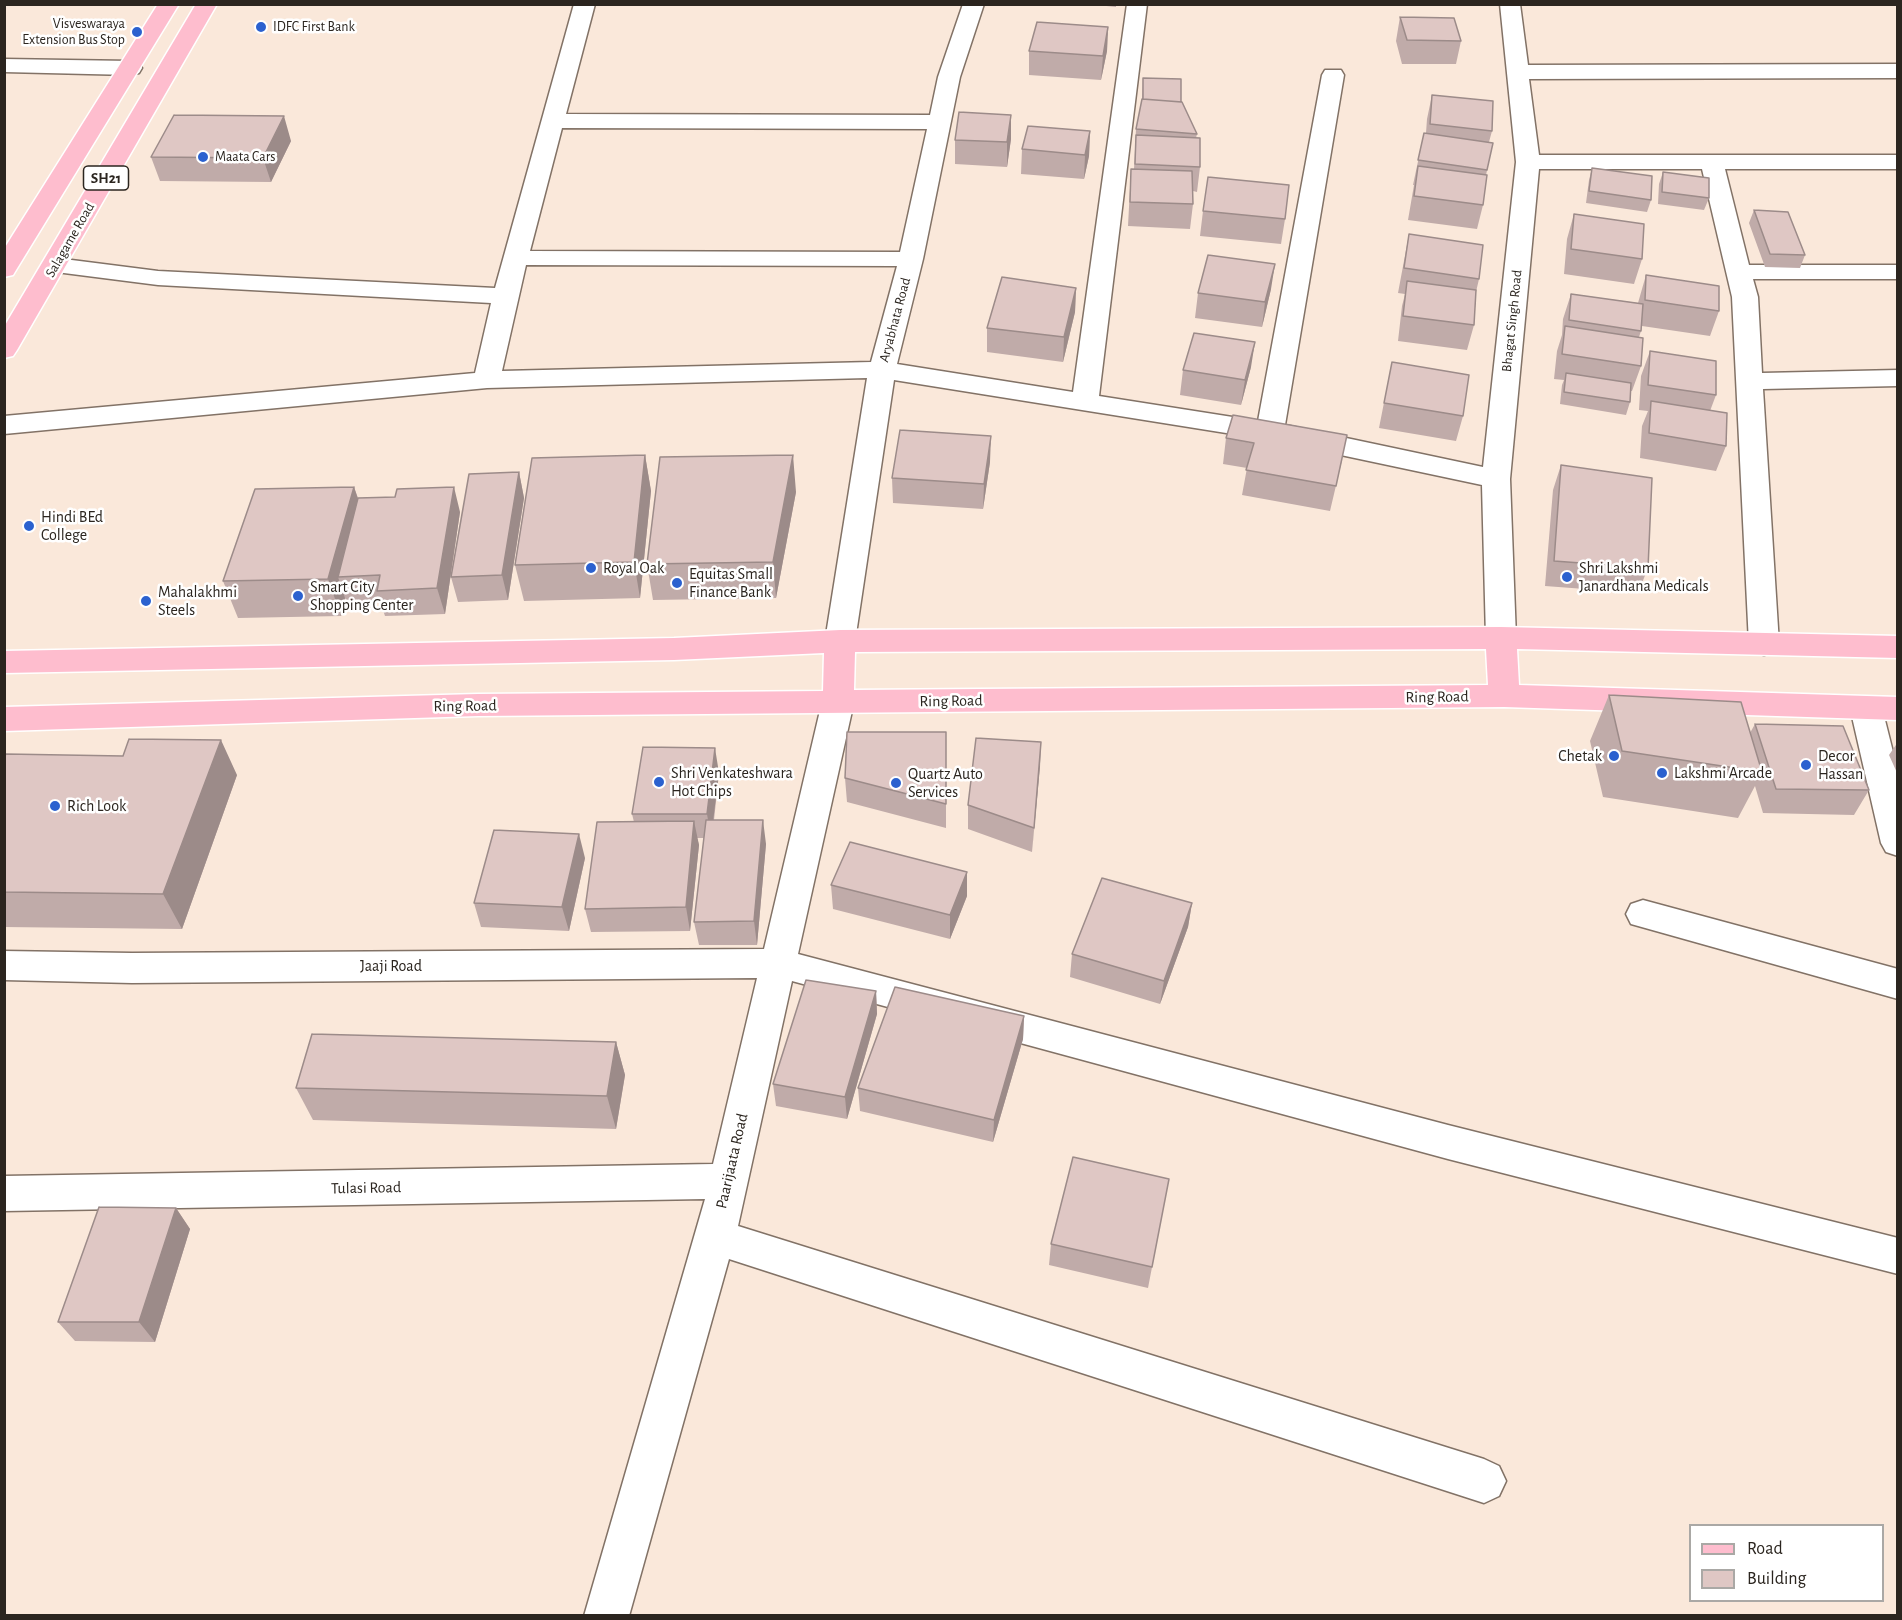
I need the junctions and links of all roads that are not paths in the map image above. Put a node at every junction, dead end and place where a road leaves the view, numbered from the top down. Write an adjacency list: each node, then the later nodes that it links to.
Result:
1 (169, 4): 8 (main road)
2 (207, 4): 19 (main road, Salagame Road / SH21)
3 (585, 4): 12 (street)
4 (974, 4): 13 (street, Aryabhata Road)
5 (1137, 4): 29 (street)
6 (1510, 4): 10 (street, Bhagat Singh Road)
7 (4, 65): 8 (street)
8 (131, 68): 20 (main road)
9 (1898, 71): 10 (street)
10 (1517, 72): 14 (street, Bhagat Singh Road)
11 (1333, 75): 31 (street)
12 (554, 121): 13 (street); 17 (street)
13 (940, 122): 18 (street, Aryabhata Road)
14 (1528, 162): 15 (street); 32 (street, Bhagat Singh Road)
15 (1712, 162): 16 (street); 21 (street)
16 (1898, 162)
17 (515, 258): 18 (street); 23 (street)
18 (911, 259): 25 (street, Aryabhata Road)
19 (56, 265): 23 (street); 24 (main road, Salagame Road / SH21)
20 (4, 270)
21 (1739, 272): 22 (street); 28 (street)
22 (1898, 272)
23 (505, 296): 27 (street)
24 (4, 350)
25 (882, 370): 27 (street); 29 (street); 34 (street, Aryabhata Road)
26 (1898, 378): 28 (street)
27 (487, 380): 30 (street)
28 (1750, 381): 35 (street)
29 (1085, 400): 31 (street)
30 (4, 425)
31 (1269, 431): 32 (street)
32 (1496, 479): 33 (street, Bhagat Singh Road)
33 (1501, 638): 34 (main road); 35 (main road); 38 (main road)
34 (840, 641): 37 (main road); 39 (main road)
35 (1764, 644): 36 (main road)
36 (1898, 646)
37 (4, 662)
38 (1504, 696): 39 (main road, Ring Road); 40 (main road, Ring Road)
39 (838, 702): 42 (main road, Ring Road); 45 (street, Paarijaata Road)
40 (1866, 708): 41 (main road, Ring Road); 43 (street)
41 (1898, 709)
42 (4, 719)
43 (1898, 843)
44 (1644, 914): 47 (street)
45 (778, 963): 46 (street, Jaaji Road); 48 (street, Paarijaata Road); 51 (street, Jaaji Road)
46 (4, 965)
47 (1898, 984)
48 (727, 1181): 49 (street, Tulasi Road); 50 (street, Paarijaata Road)
49 (4, 1194)
50 (716, 1237): 52 (street); 53 (street, Paarijaata Road)
51 (1898, 1256)
52 (1484, 1481)
53 (606, 1616)

